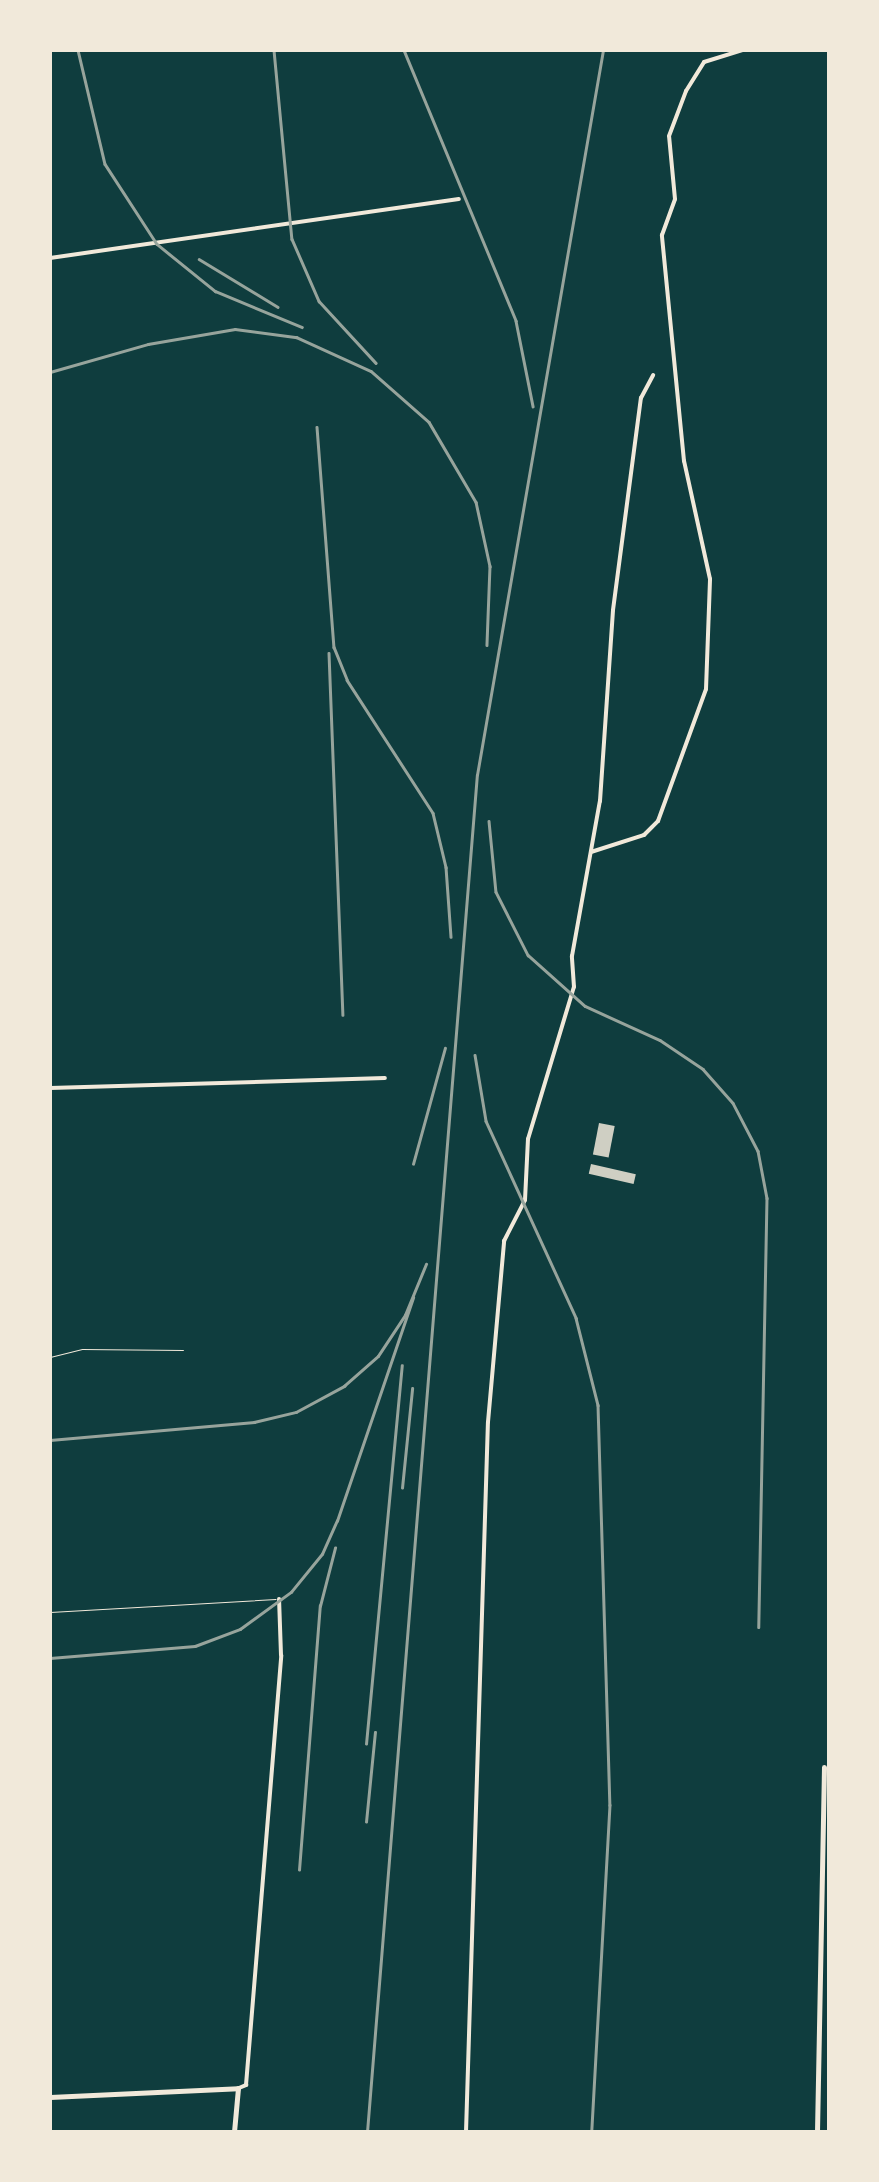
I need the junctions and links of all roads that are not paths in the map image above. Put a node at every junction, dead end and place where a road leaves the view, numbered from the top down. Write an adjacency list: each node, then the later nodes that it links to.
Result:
1 (743, 50): 5 (street)
2 (459, 198): 3 (street)
3 (50, 258)
4 (653, 374): 5 (street)
5 (592, 852): 16 (street)
6 (385, 1078): 7 (street)
7 (50, 1088)
8 (183, 1350): 9 (lane)
9 (50, 1357)
10 (279, 1599): 11 (lane); 13 (street)
11 (50, 1612)
12 (824, 1767): 17 (street)
13 (238, 2088): 14 (street); 15 (street)
14 (50, 2097)
15 (234, 2132)
16 (466, 2132)
17 (817, 2132)

